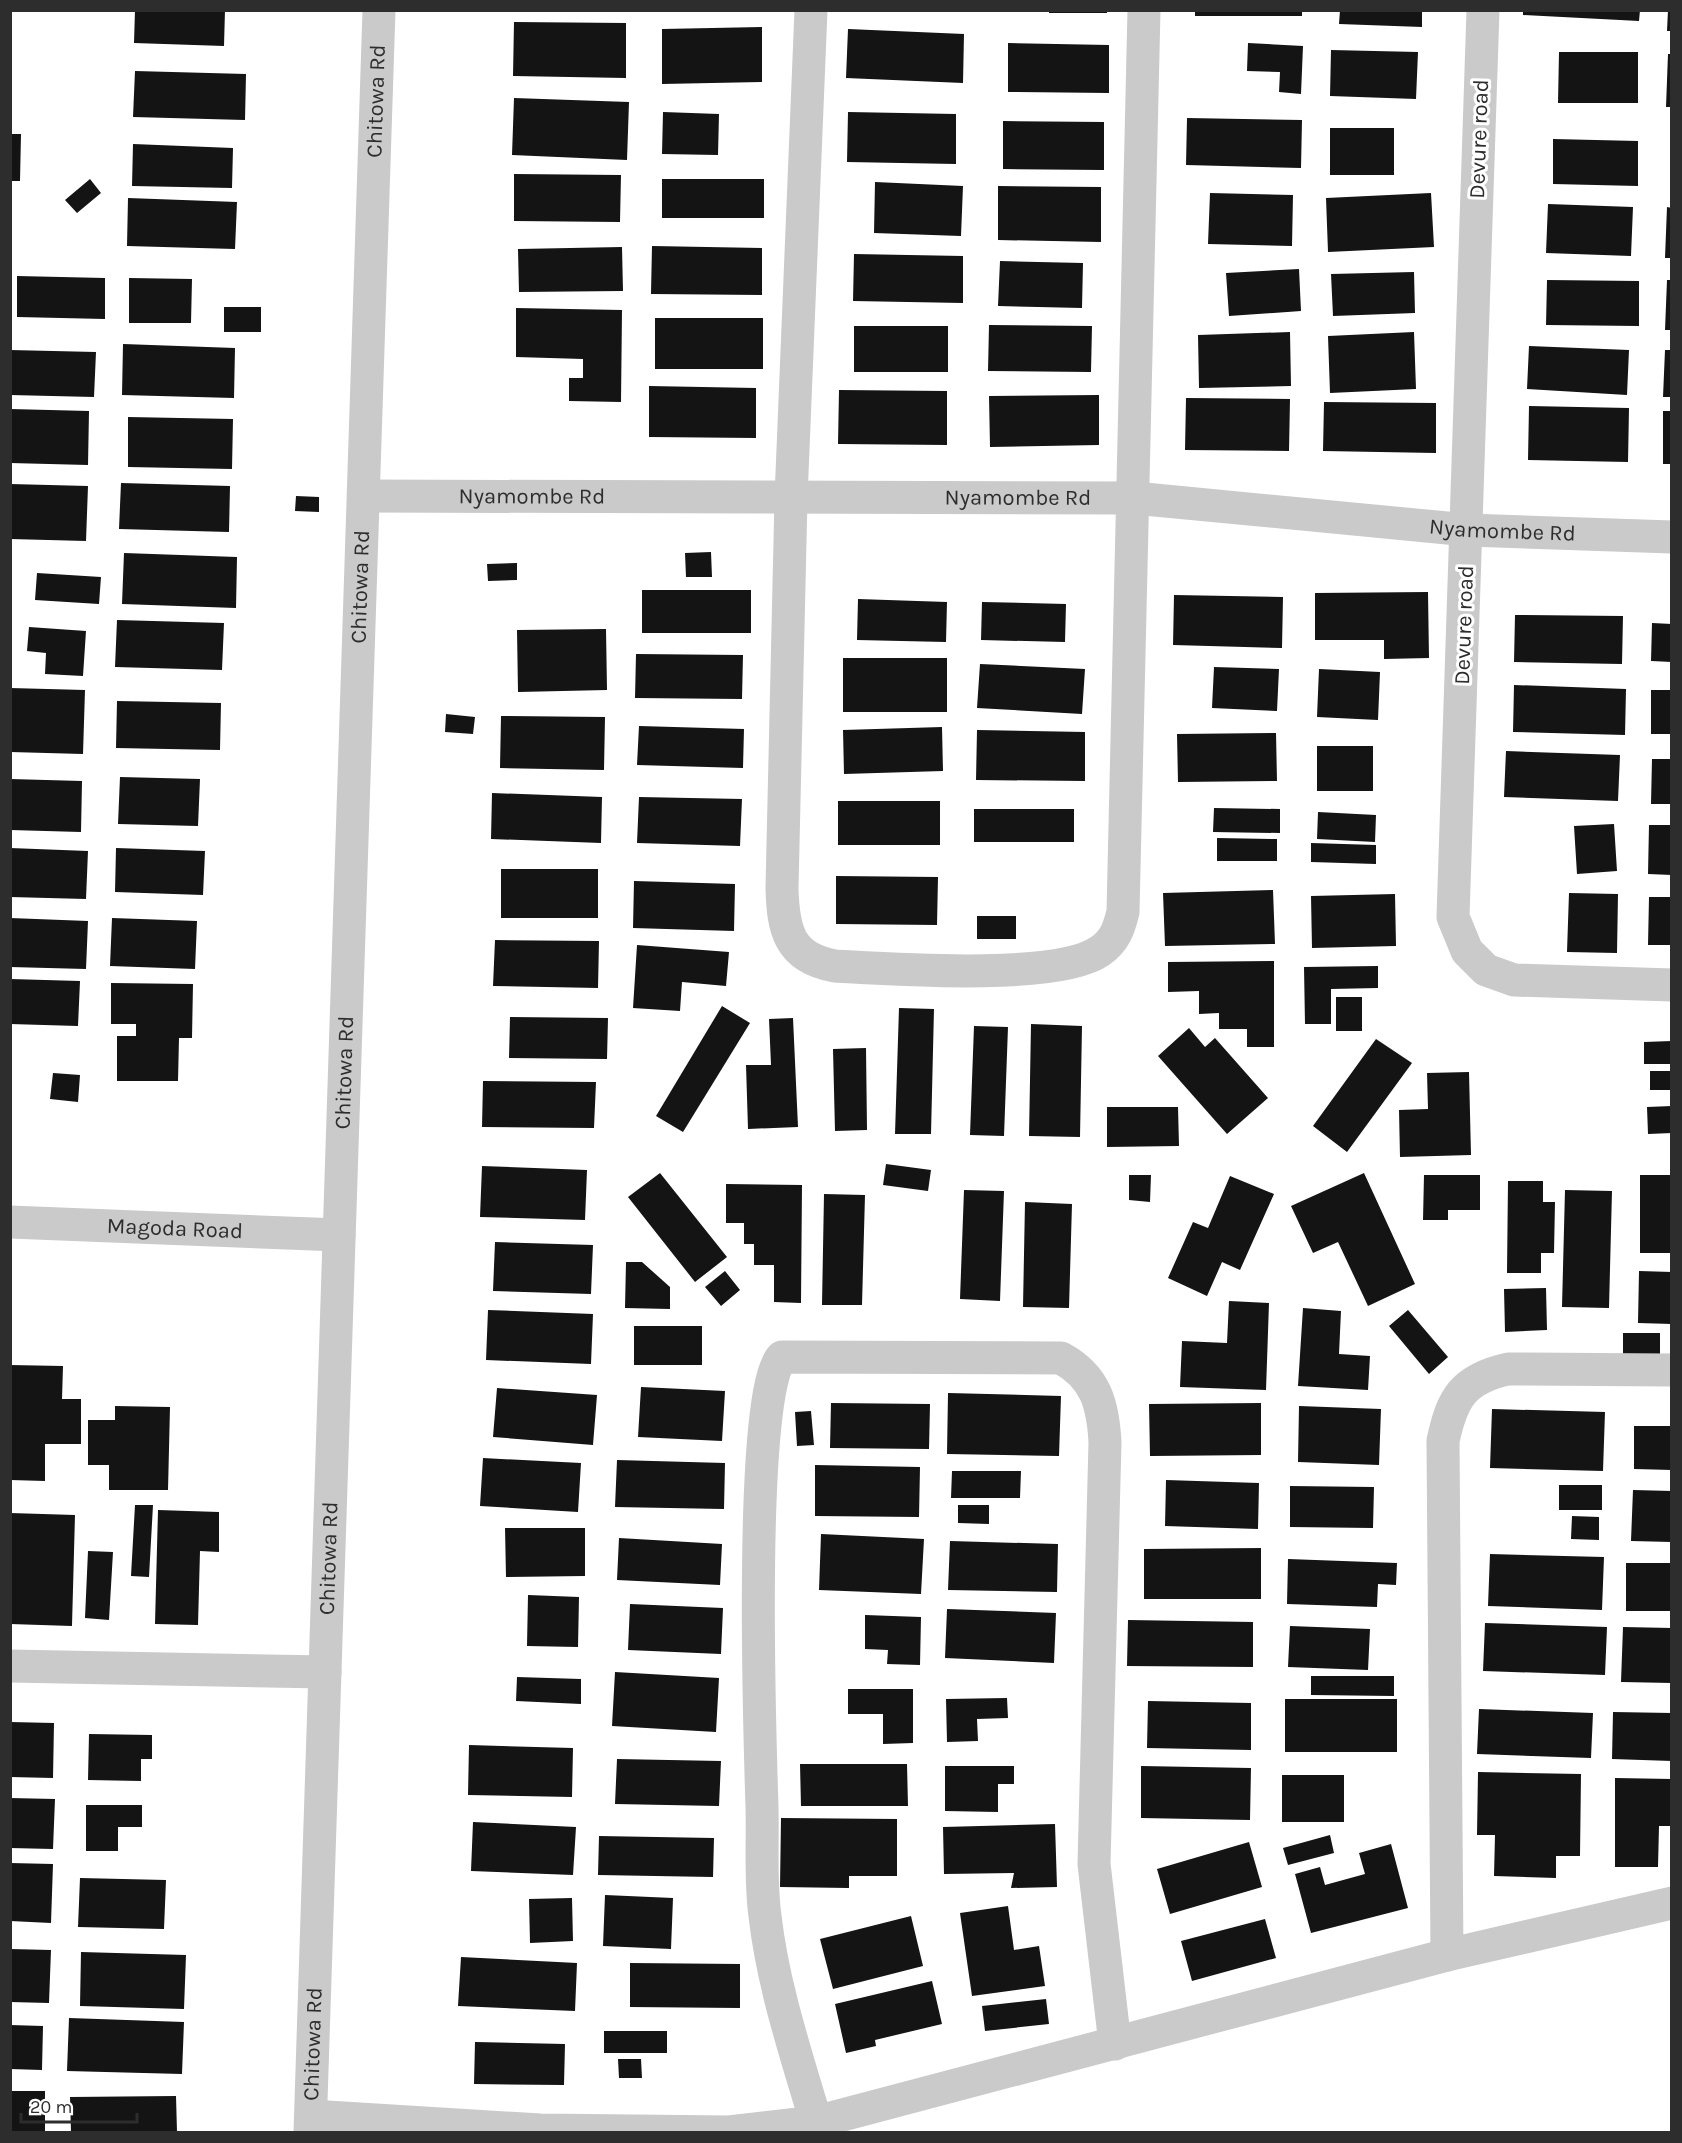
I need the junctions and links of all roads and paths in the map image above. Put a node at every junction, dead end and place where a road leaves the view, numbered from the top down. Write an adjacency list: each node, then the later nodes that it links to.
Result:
1 (379, 10): 5 (street, Chitowa Rd)
2 (811, 10): 6 (street)
3 (1144, 10): 7 (street)
4 (1483, 10): 8 (street, Devure road)
5 (364, 496): 6 (street, Nyamombe Rd); 12 (street, Chitowa Rd)
6 (791, 498): 7 (street, Nyamombe Rd); 7 (street)
7 (1134, 498): 8 (street, Nyamombe Rd)
8 (1468, 530): 9 (street, Nyamombe Rd); 10 (street, Devure road)
9 (1671, 537)
10 (1671, 985)
11 (10, 1222): 12 (street, Magoda Road)
12 (339, 1235): 15 (street, Chitowa Rd)
13 (1671, 1370): 17 (street)
14 (10, 1666): 15 (street)
15 (325, 1672): 20 (street, Chitowa Rd)
16 (1671, 1903): 17 (street)
17 (1447, 1955): 18 (street)
18 (1115, 2044): 19 (street); 19 (street)
19 (816, 2122): 20 (street)
20 (311, 2124)

